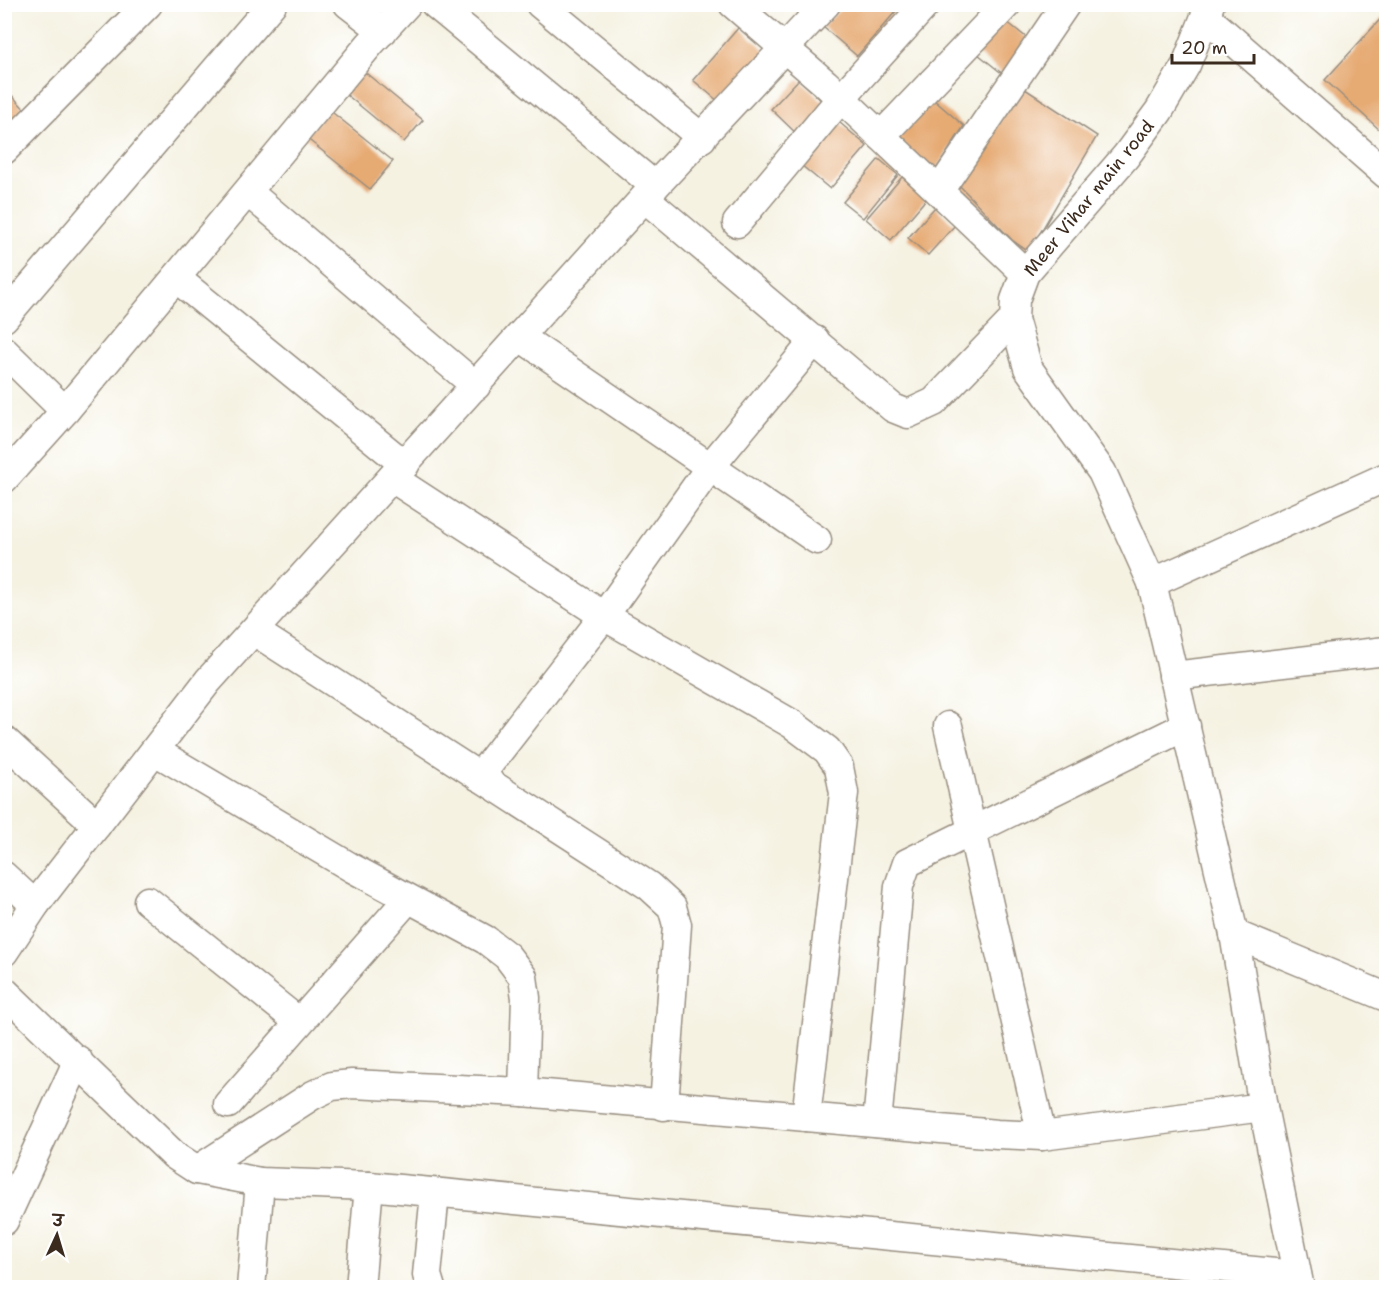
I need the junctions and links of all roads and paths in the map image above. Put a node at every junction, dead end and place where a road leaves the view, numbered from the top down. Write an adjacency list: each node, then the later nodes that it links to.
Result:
1 (148, 4): 18 (street)
2 (272, 4): 26 (street)
3 (348, 4): 13 (street)
4 (407, 4): 13 (street)
5 (435, 4): 22 (street)
6 (540, 4): 17 (street)
7 (733, 4): 14 (street)
8 (826, 4): 14 (street)
9 (926, 4): 15 (street)
10 (1007, 4): 16 (street)
11 (1066, 4): 20 (street)
12 (1208, 11): 19 (street); 24 (street, Meer Vihar main road)
13 (383, 31): 21 (street)
14 (785, 49): 15 (street); 17 (street)
15 (840, 98): 16 (street); 23 (street)
16 (881, 136): 20 (street)
17 (702, 138): 22 (street)
18 (6, 144)
19 (1386, 174)
20 (939, 191): 24 (street)
21 (248, 192): 25 (street); 31 (street)
22 (650, 193): 28 (street); 29 (street)
23 (737, 223)
24 (1026, 273): 27 (street, Meer Vihar main road)
25 (176, 278): 32 (street); 34 (street)
26 (4, 318)
27 (1014, 319): 29 (street); 38 (street, Meer Vihar main road)
28 (520, 337): 31 (street); 33 (street)
29 (815, 340): 33 (street)
30 (4, 351): 32 (street)
31 (476, 386): 34 (street)
32 (65, 411): 36 (street)
33 (710, 467): 37 (street); 39 (street)
34 (399, 472): 39 (street); 40 (street)
35 (1386, 477): 38 (street)
36 (4, 479)
37 (817, 540)
38 (1152, 583): 42 (street, Meer Vihar main road)
39 (604, 616): 47 (street); 64 (street)
40 (254, 631): 46 (street); 47 (street)
41 (1386, 651): 42 (street)
42 (1173, 676): 44 (street, Meer Vihar main road)
43 (948, 726): 49 (street)
44 (1186, 726): 49 (street); 54 (street, Meer Vihar main road)
45 (4, 740): 48 (street)
46 (155, 751): 48 (street); 51 (street)
47 (479, 777): 62 (street)
48 (97, 825): 53 (street)
49 (974, 831): 65 (street); 66 (street)
50 (4, 876): 53 (street)
51 (408, 899): 58 (street); 60 (street)
52 (148, 901): 58 (street)
53 (35, 905): 55 (street)
54 (1234, 934): 57 (street); 63 (street, Meer Vihar main road)
55 (4, 952)
56 (4, 991): 59 (street)
57 (1386, 997)
58 (299, 1022): 61 (street)
59 (78, 1060): 67 (street); 71 (street)
60 (523, 1092): 62 (street); 67 (street)
61 (228, 1104)
62 (664, 1106): 64 (street)
63 (1263, 1107): 66 (street); 72 (street, Meer Vihar main road)
64 (806, 1117): 65 (street)
65 (877, 1123): 66 (street)
66 (1042, 1136)
67 (197, 1170): 68 (street)
68 (260, 1182): 69 (street); 73 (street)
69 (369, 1186): 70 (street); 74 (street)
70 (435, 1193): 72 (street); 75 (street)
71 (4, 1221)
72 (1298, 1281)
73 (251, 1287)
74 (360, 1287)
75 (431, 1287)

